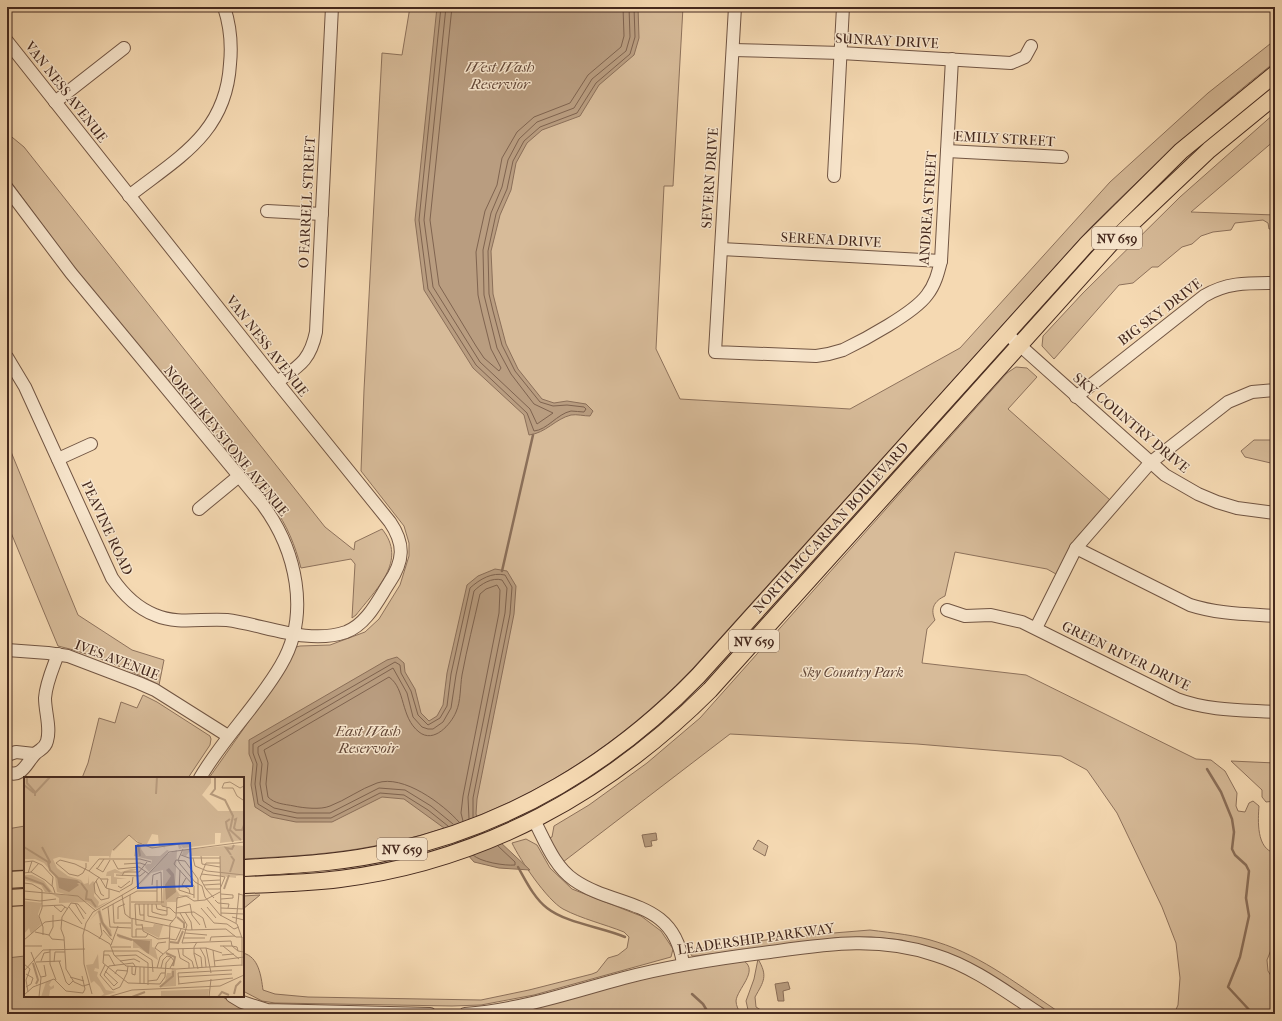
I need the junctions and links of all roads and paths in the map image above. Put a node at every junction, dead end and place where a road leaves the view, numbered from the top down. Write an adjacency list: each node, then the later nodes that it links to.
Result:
1 (224, 7): 18 (street)
2 (332, 7): 20 (street, O FARRELL STREET)
3 (735, 7): 8 (street, SEVERN DRIVE)
4 (843, 7): 9 (street)
5 (7, 40): 13 (street, VAN NESS AVENUE)
6 (1031, 46): 10 (street, SUNRAY DRIVE)
7 (124, 48): 13 (street)
8 (733, 50): 9 (street, SUNRAY DRIVE); 21 (street, SEVERN DRIVE)
9 (841, 53): 10 (street, SUNRAY DRIVE); 16 (street)
10 (952, 60): 14 (street, ANDREA STREET)
11 (1275, 74): 24 (main road, NORTH MCCARRAN BOULEVARD / NV 659)
12 (1275, 96): 25 (main road, NORTH MCCARRAN BOULEVARD / NV 659)
13 (55, 102): 18 (street, VAN NESS AVENUE)
14 (947, 151): 15 (street, EMILY STREET); 22 (street, ANDREA STREET)
15 (1062, 157)
16 (834, 176)
17 (7, 188): 34 (street, NORTH KEYSTONE AVENUE)
18 (129, 196): 28 (street, VAN NESS AVENUE)
19 (267, 211): 20 (street)
20 (322, 214): 28 (street, O FARRELL STREET)
21 (721, 249): 22 (street, SERENA DRIVE); 26 (street, SEVERN DRIVE)
22 (941, 261): 26 (street, ANDREA STREET)
23 (1275, 283): 30 (street, BIG SKY DRIVE)
24 (1006, 333): 25 (street, SKY COUNTRY DRIVE); 50 (main road, NORTH MCCARRAN BOULEVARD / NV 659)
25 (1019, 344): 30 (street, SKY COUNTRY DRIVE); 52 (main road, NORTH MCCARRAN BOULEVARD / NV 659)
26 (715, 352)
27 (7, 357): 32 (street, PEAVINE ROAD)
28 (277, 382): 41 (street, VAN NESS AVENUE)
29 (1275, 390): 33 (street)
30 (1076, 396): 33 (street, SKY COUNTRY DRIVE)
31 (91, 444): 32 (street)
32 (58, 459): 41 (street, PEAVINE ROAD)
33 (1150, 463): 36 (street, SKY COUNTRY DRIVE); 37 (street)
34 (239, 476): 35 (street); 41 (street, NORTH KEYSTONE AVENUE)
35 (199, 509)
36 (1275, 513)
37 (1076, 548): 39 (street); 40 (street)
38 (947, 610): 40 (street, GREEN RIVER DRIVE)
39 (1275, 616)
40 (1036, 628): 44 (street, GREEN RIVER DRIVE)
41 (293, 633): 45 (street, NORTH KEYSTONE AVENUE)
42 (7, 650): 43 (street, IVES AVENUE)
43 (58, 654): 45 (street, IVES AVENUE); 46 (street)
44 (1275, 712)
45 (228, 736): 49 (street, NORTH KEYSTONE AVENUE)
46 (34, 754): 47 (street); 48 (street)
47 (7, 755)
48 (7, 772)
49 (201, 777)
50 (550, 792): 51 (main road, NORTH MCCARRAN BOULEVARD / NV 659); 52 (main road)
51 (526, 804): 53 (main road); 54 (main road, NORTH MCCARRAN BOULEVARD / NV 659)
52 (534, 820): 53 (main road, NORTH MCCARRAN BOULEVARD / NV 659); 60 (street)
53 (505, 834): 57 (main road, NORTH MCCARRAN BOULEVARD / NV 659)
54 (244, 868)
55 (24, 879): 56 (main road)
56 (7, 880)
57 (244, 886)
58 (24, 897): 59 (main road)
59 (7, 898)
60 (683, 964): 63 (street, LEADERSHIP PARKWAY); 64 (street, LEADERSHIP PARKWAY)
61 (234, 997): 62 (street)
62 (430, 1014)
63 (465, 1014)
64 (1040, 1014)

